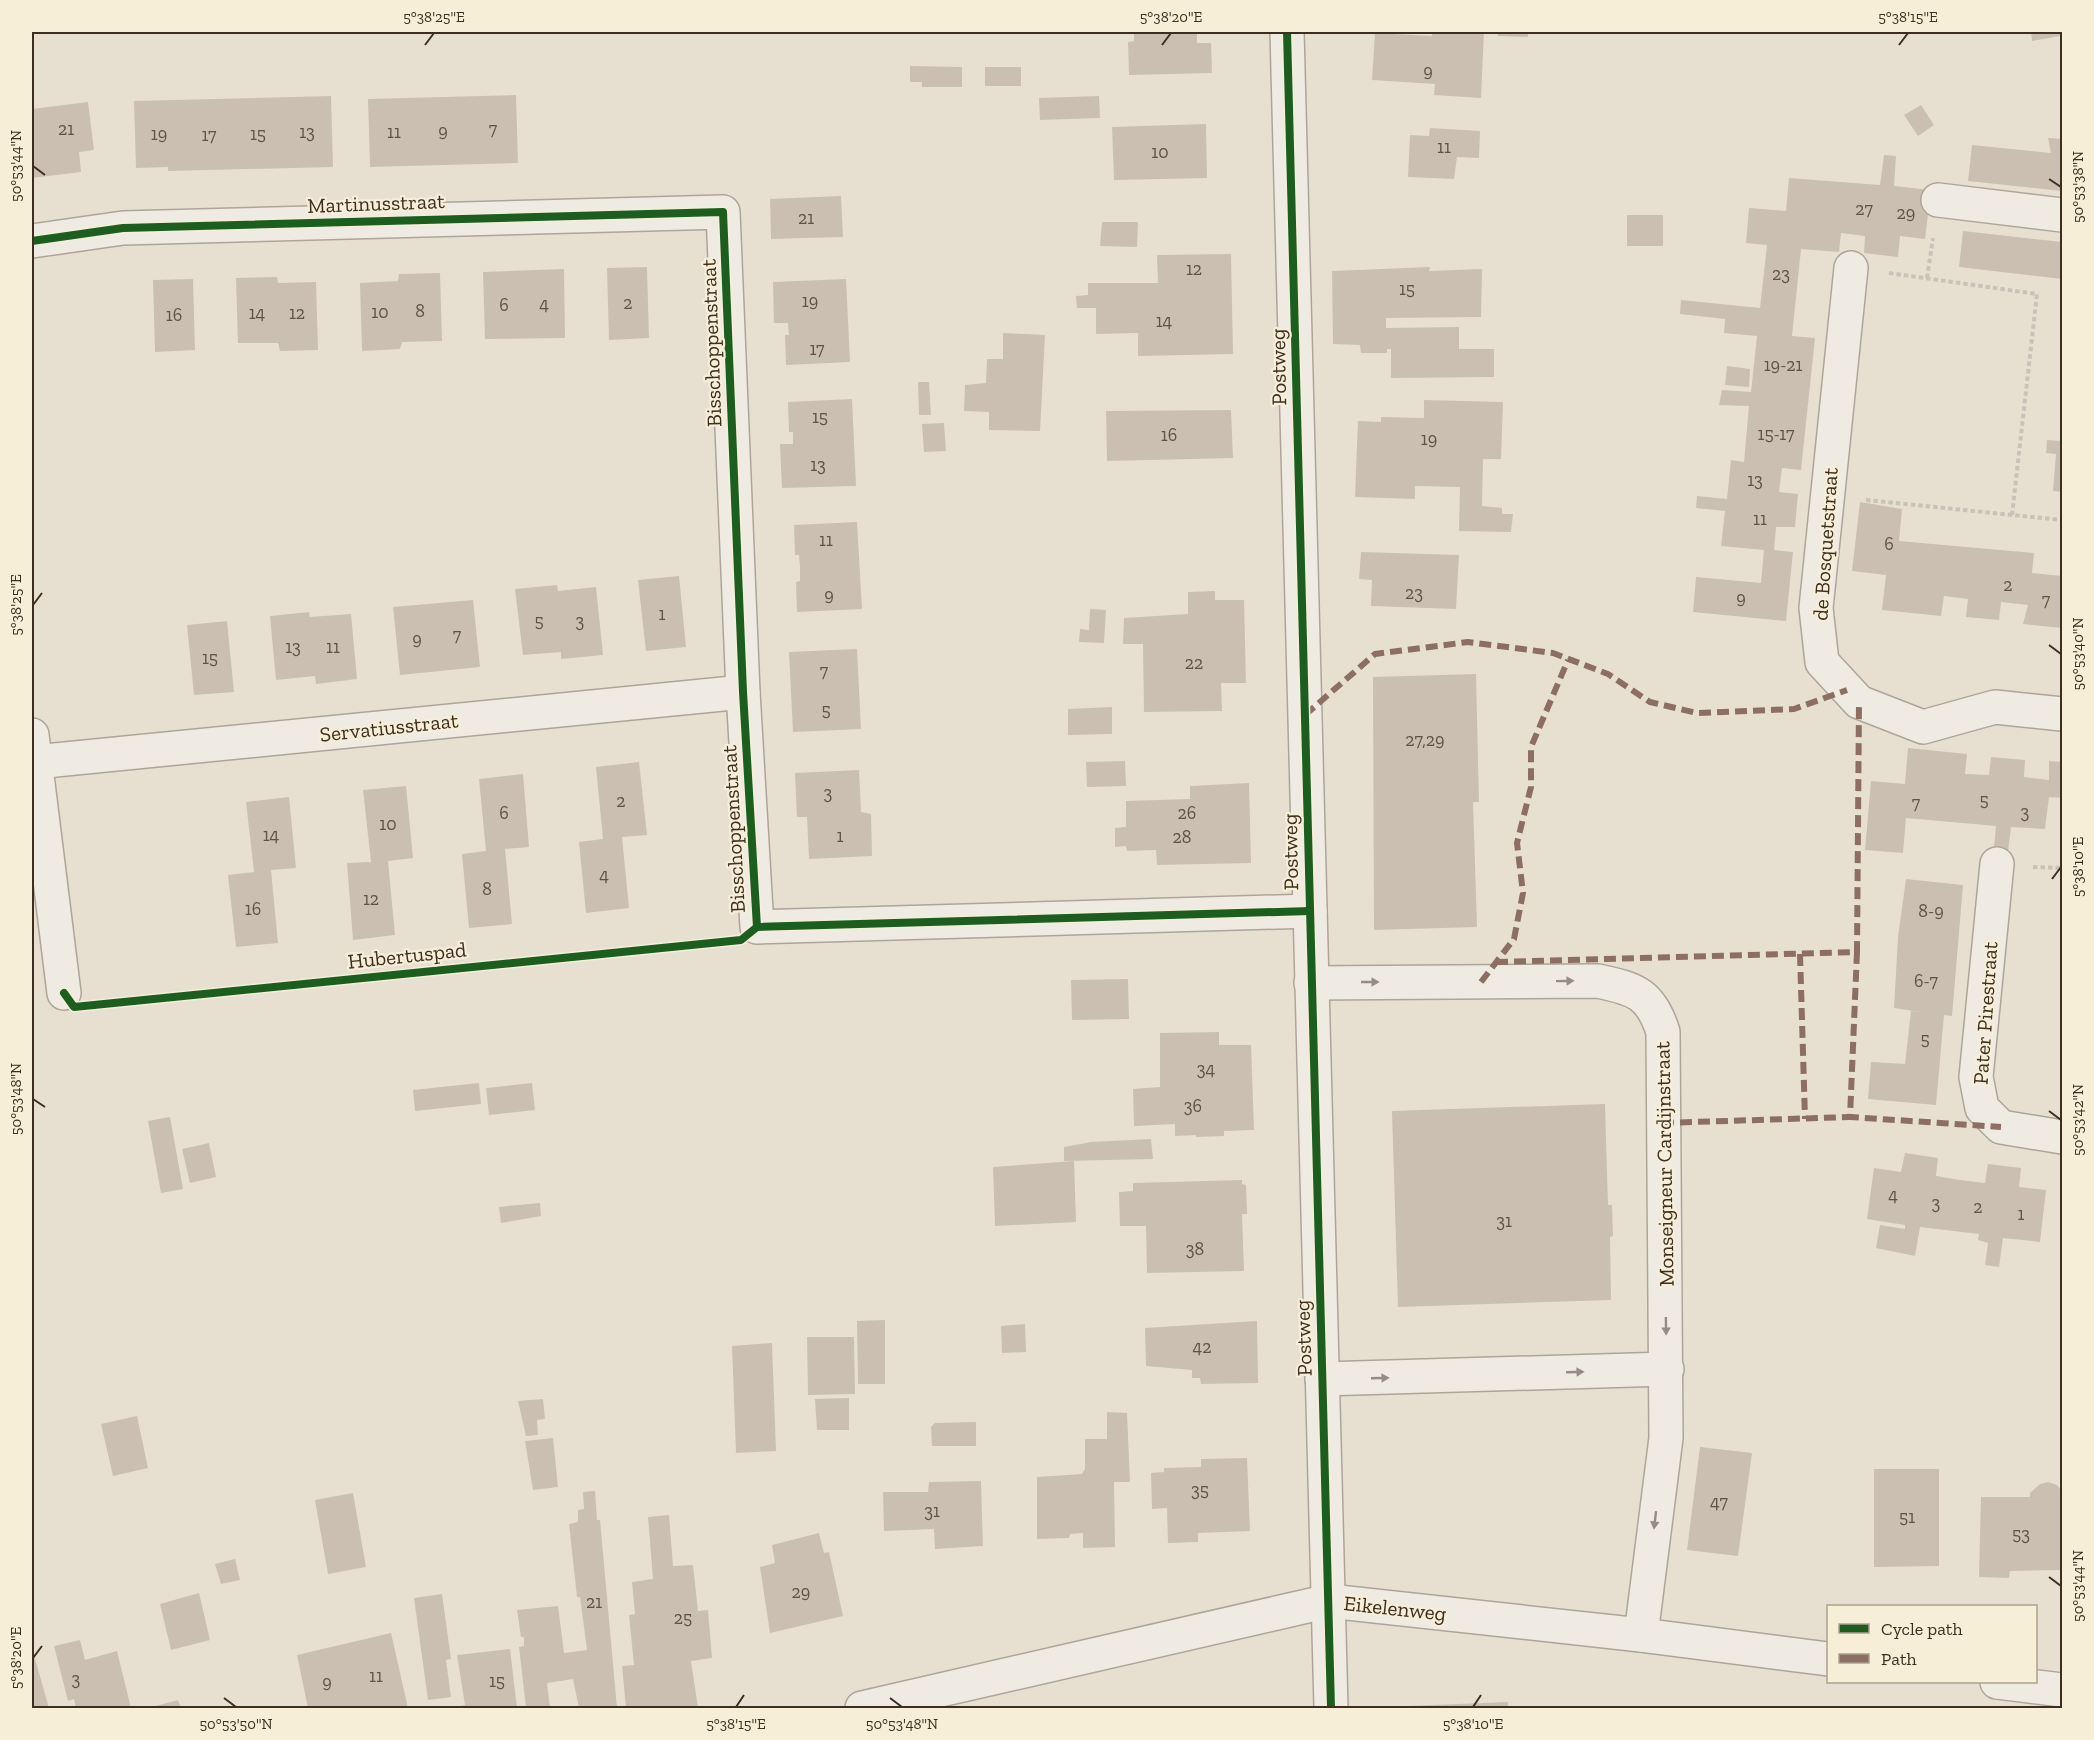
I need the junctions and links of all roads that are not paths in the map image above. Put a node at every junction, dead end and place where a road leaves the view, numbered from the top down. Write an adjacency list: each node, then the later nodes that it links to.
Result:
1 (1287, 32): 11 (street, Postweg)
2 (1938, 200): 4 (street)
3 (723, 212): 5 (street, Martinusstraat); 7 (street, Bisschoppenstraat)
4 (2062, 215)
5 (32, 241)
6 (1851, 268): 8 (street, de Bosquetstraat)
7 (743, 692): 9 (street, Servatiusstraat); 11 (street, Bisschoppenstraat)
8 (2062, 714)
9 (33, 748): 13 (street)
10 (1997, 864): 14 (street, Pater Pirestraat)
11 (1310, 911): 12 (street, Postweg)
12 (1311, 983): 15 (street, Monseigneur Cardijnstraat, one-way to 15); 16 (street, Postweg)
13 (63, 993)
14 (2062, 1137)
15 (1666, 1369): 16 (street, one-way to 15); 18 (street, Monseigneur Cardijnstraat, one-way to 18)
16 (1322, 1379): 17 (street, Postweg)
17 (1329, 1601): 18 (street, Eikelenweg); 22 (street, Eikelenweg); 23 (street, Postweg)
18 (1641, 1635): 19 (street, Eikelenweg)
19 (1827, 1659)
20 (2001, 1683): 21 (street)
21 (2046, 1695)
22 (862, 1708)
23 (1331, 1708)

